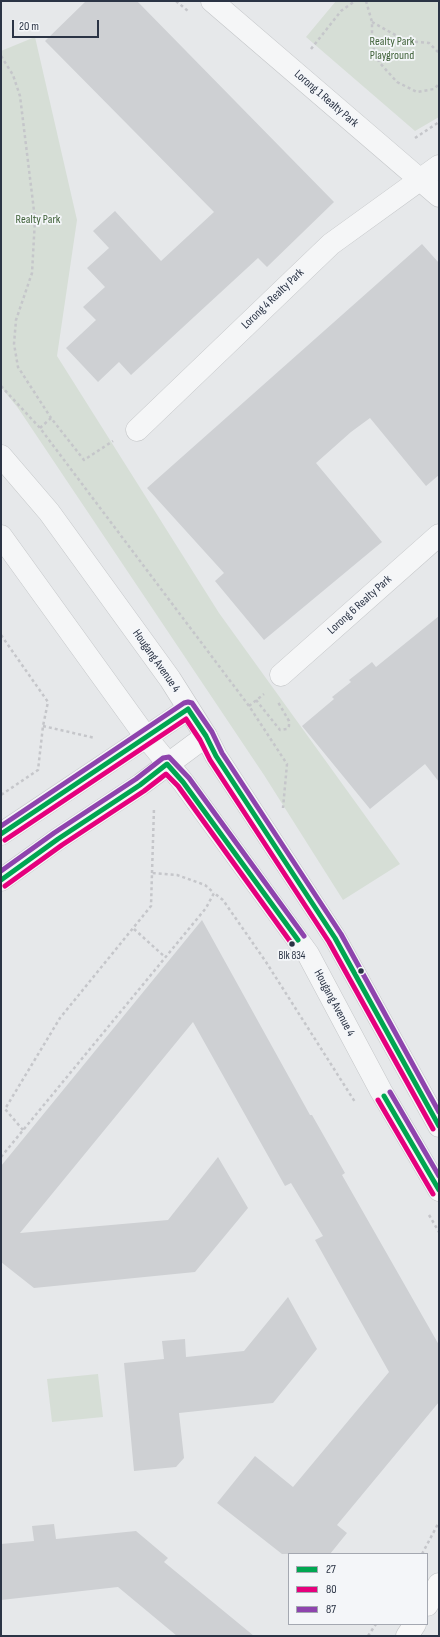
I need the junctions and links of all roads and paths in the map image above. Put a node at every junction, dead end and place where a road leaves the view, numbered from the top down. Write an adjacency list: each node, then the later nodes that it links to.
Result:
1 (212, 1): 12 (street, Lorong 1 Realty Park)
2 (355, 1): 5 (path)
3 (366, 1): 4 (path)
4 (372, 22): 6 (path); 8 (path)
5 (311, 49)
6 (439, 53)
7 (1, 56): 15 (path)
8 (439, 84)
9 (439, 122): 10 (path)
10 (415, 138)
11 (439, 166): 12 (street, Lorong 4 Realty Park)
12 (420, 180): 13 (street, Lorong 1 Realty Park); 17 (street, Lorong 4 Realty Park)
13 (439, 196)
14 (1, 386): 16 (path)
15 (51, 418): 16 (path); 17 (path)
16 (40, 428): 24 (path)
17 (137, 430)
18 (1, 456): 25 (street, Hougang Avenue 4)
19 (439, 535): 22 (street, Lorong 6 Realty Park)
20 (1, 536): 28 (street, Hougang Avenue 4)
21 (1, 635): 26 (path)
22 (281, 675)
23 (277, 699): 24 (path)
24 (248, 706): 33 (path)
25 (188, 709): 27 (street, Hougang Avenue 4); 28 (street)
26 (43, 726): 29 (path); 31 (path)
27 (206, 736): 30 (street); 41 (street, Hougang Avenue 4)
28 (146, 737): 30 (street, Hougang Avenue 4); 34 (street)
29 (95, 738)
30 (167, 764): 36 (street); 44 (street, Hougang Avenue 4)
31 (1, 795)
32 (154, 803): 35 (path)
33 (286, 814)
34 (1, 834)
35 (152, 873): 37 (path); 38 (path)
36 (1, 880)
37 (214, 892): 39 (path); 40 (path)
38 (134, 929): 39 (path); 42 (path)
39 (165, 957): 42 (path)
40 (358, 1108)
41 (439, 1126)
42 (23, 1130): 43 (path)
43 (1, 1157)
44 (439, 1190)
45 (426, 1211): 46 (path)
46 (439, 1232)
47 (439, 1522): 48 (path)
48 (423, 1553)
49 (439, 1584): 50 (main road)
50 (428, 1603)
51 (375, 1625): 53 (path)
52 (414, 1625): 54 (main road)
53 (368, 1636)
54 (407, 1636)

